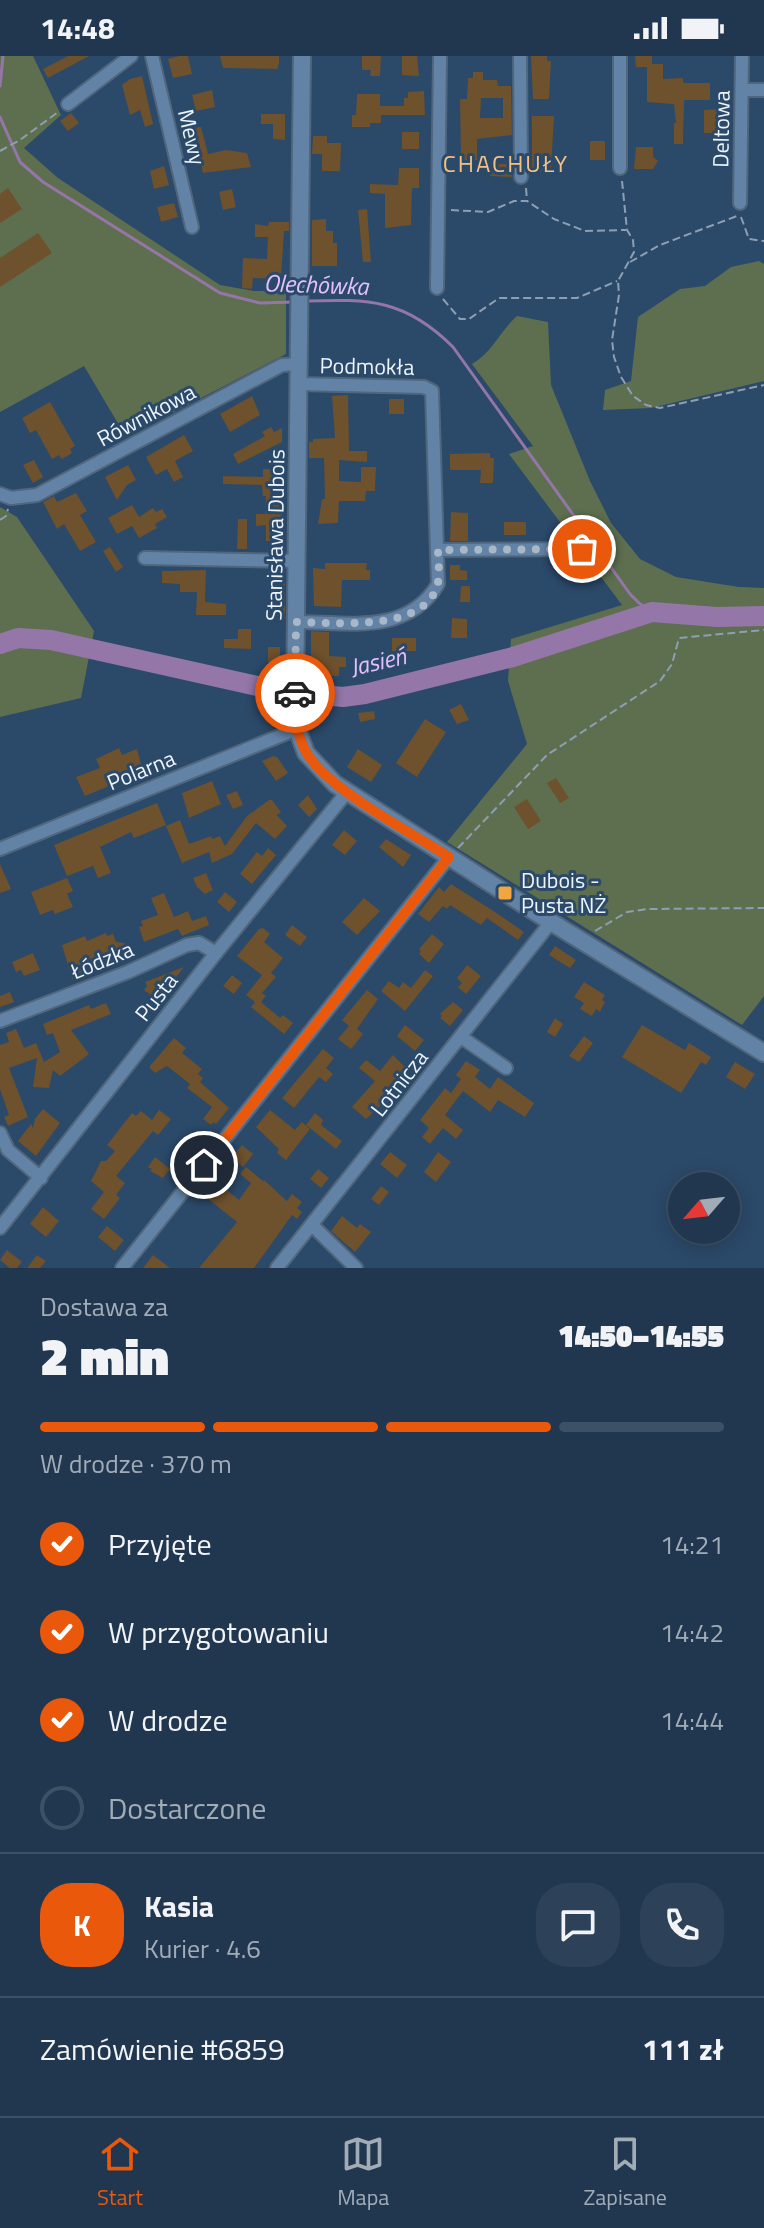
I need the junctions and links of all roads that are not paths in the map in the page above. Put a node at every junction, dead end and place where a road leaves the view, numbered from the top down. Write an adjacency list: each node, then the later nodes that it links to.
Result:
1 (131, 56): 10 (street)
2 (152, 56): 14 (street, Mewy)
3 (302, 56): 16 (street, Stanisława Dubois)
4 (440, 56): 15 (street)
5 (520, 56): 12 (street)
6 (620, 56): 11 (street)
7 (742, 56): 8 (street, Deltowa)
8 (742, 90): 9 (street); 13 (street, Deltowa)
9 (764, 90)
10 (68, 104)
11 (620, 168)
12 (521, 177)
13 (740, 203)
14 (192, 227)
15 (437, 288)
16 (299, 364): 17 (street, Stanisława Dubois); 18 (street, Równikowa)
17 (299, 384): 20 (street, Podmokła); 22 (street, Stanisława Dubois)
18 (6, 496)
19 (582, 549): 20 (street)
20 (438, 550): 23 (street)
21 (145, 558): 22 (street)
22 (297, 561): 23 (street, Stanisława Dubois)
23 (296, 622): 24 (street, Stanisława Dubois)
24 (297, 729): 25 (street, Stanisława Dubois); 26 (street, Polarna)
25 (347, 792): 27 (street, Stanisława Dubois); 29 (street, Pusta)
26 (0, 849)
27 (449, 857): 28 (street, Stanisława Dubois); 38 (street)
28 (551, 922): 31 (street, Lotnicza); 32 (street, Stanisława Dubois)
29 (216, 953): 30 (street, Łódzka); 35 (street, Pusta)
30 (0, 1021)
31 (461, 1037): 33 (street); 36 (street, Lotnicza)
32 (764, 1053)
33 (506, 1068)
34 (0, 1133): 35 (street)
35 (41, 1178): 37 (street, Pusta)
36 (312, 1225): 39 (street, Lotnicza); 40 (street)
37 (0, 1228)
38 (122, 1268)
39 (277, 1268)
40 (356, 1268)

